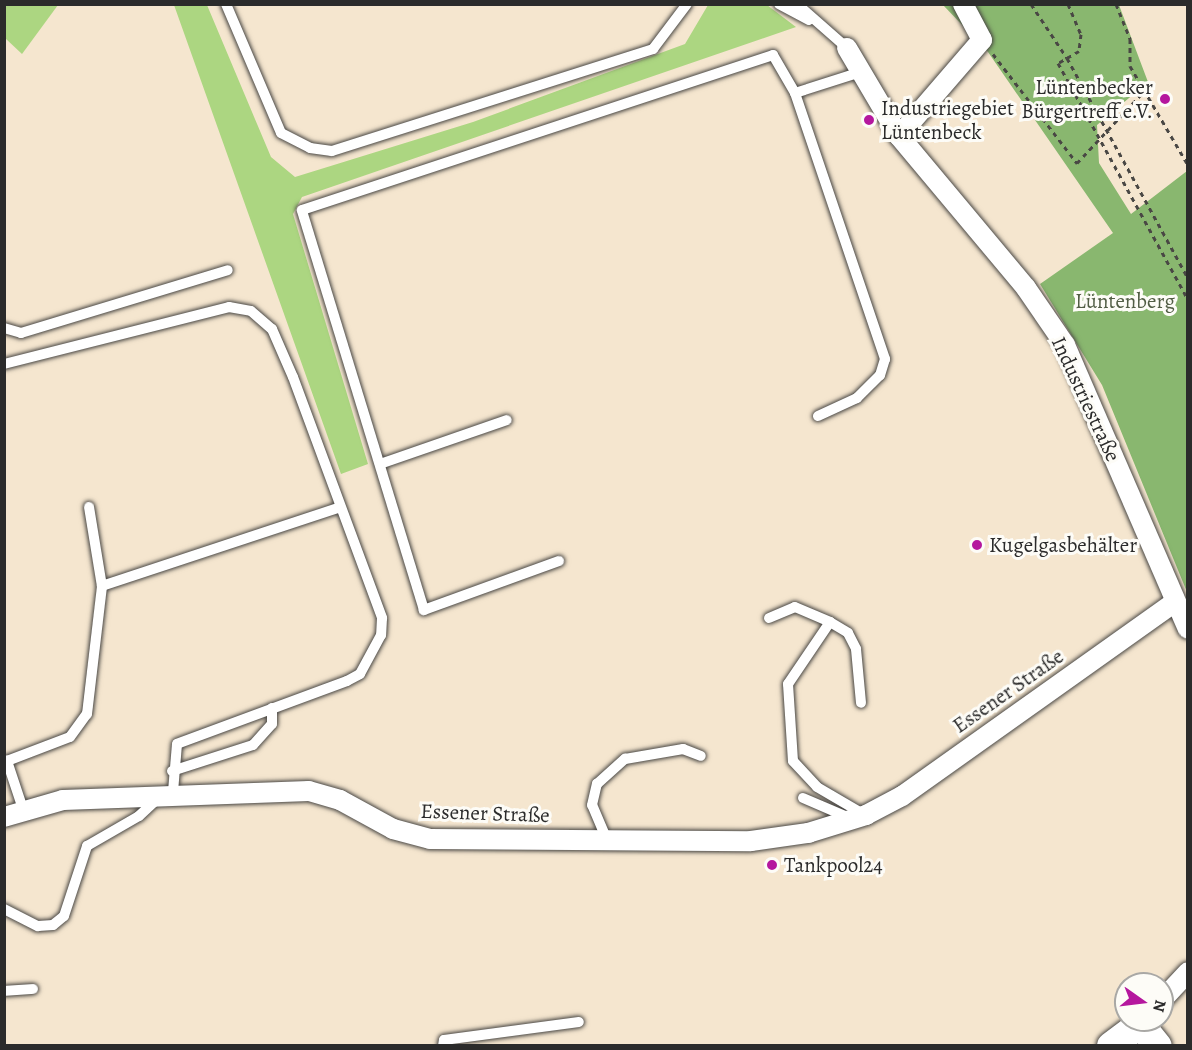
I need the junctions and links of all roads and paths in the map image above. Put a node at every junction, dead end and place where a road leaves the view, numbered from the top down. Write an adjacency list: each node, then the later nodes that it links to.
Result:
1 (226, 4): 2 (lane)
2 (687, 4)
3 (779, 4): 9 (lane)
4 (797, 4): 9 (lane)
5 (963, 4): 10 (street)
6 (1031, 4): 12 (path)
7 (1068, 4): 12 (path)
8 (1116, 4): 14 (path)
9 (812, 22): 11 (lane)
10 (982, 40): 17 (street); 18 (path)
11 (847, 48): 13 (street, Industriestraße)
12 (1067, 58): 16 (path); 18 (path)
13 (861, 72): 15 (lane); 17 (street, Industriestraße)
14 (1147, 88): 16 (path); 19 (path)
15 (795, 93): 25 (lane); 27 (lane)
16 (1107, 134): 18 (path); 21 (path)
17 (899, 136): 32 (street, Industriestraße)
18 (1098, 139): 22 (path)
19 (1188, 165)
20 (228, 270): 23 (lane)
21 (1188, 278)
22 (1188, 299)
23 (4, 328)
24 (4, 364): 29 (lane)
25 (818, 416)
26 (507, 420): 27 (lane)
27 (380, 464): 30 (lane)
28 (89, 507): 31 (lane)
29 (338, 508): 31 (lane); 37 (lane)
30 (559, 561)
31 (102, 586): 39 (lane)
32 (1175, 602): 35 (street, Industriestraße); 45 (street, Essener Straße)
33 (769, 618): 34 (lane)
34 (831, 622): 36 (lane); 45 (lane)
35 (1188, 629)
36 (861, 703)
37 (272, 708): 40 (lane); 40 (lane)
38 (701, 756): 46 (lane)
39 (6, 761): 43 (lane)
40 (172, 771): 41 (lane)
41 (167, 793): 43 (street, Essener Straße); 46 (street, Essener Straße); 47 (lane)
42 (803, 798): 45 (lane)
43 (23, 809): 44 (street, Essener Straße)
44 (4, 817)
45 (859, 817): 46 (street, Essener Straße)
46 (606, 840)
47 (4, 909)
48 (1188, 972): 49 (street)
49 (1174, 987)
50 (33, 989): 51 (lane)
51 (4, 991)
52 (579, 1022): 54 (lane)
53 (1143, 1032): 55 (street)
54 (443, 1046)
55 (1111, 1046)

